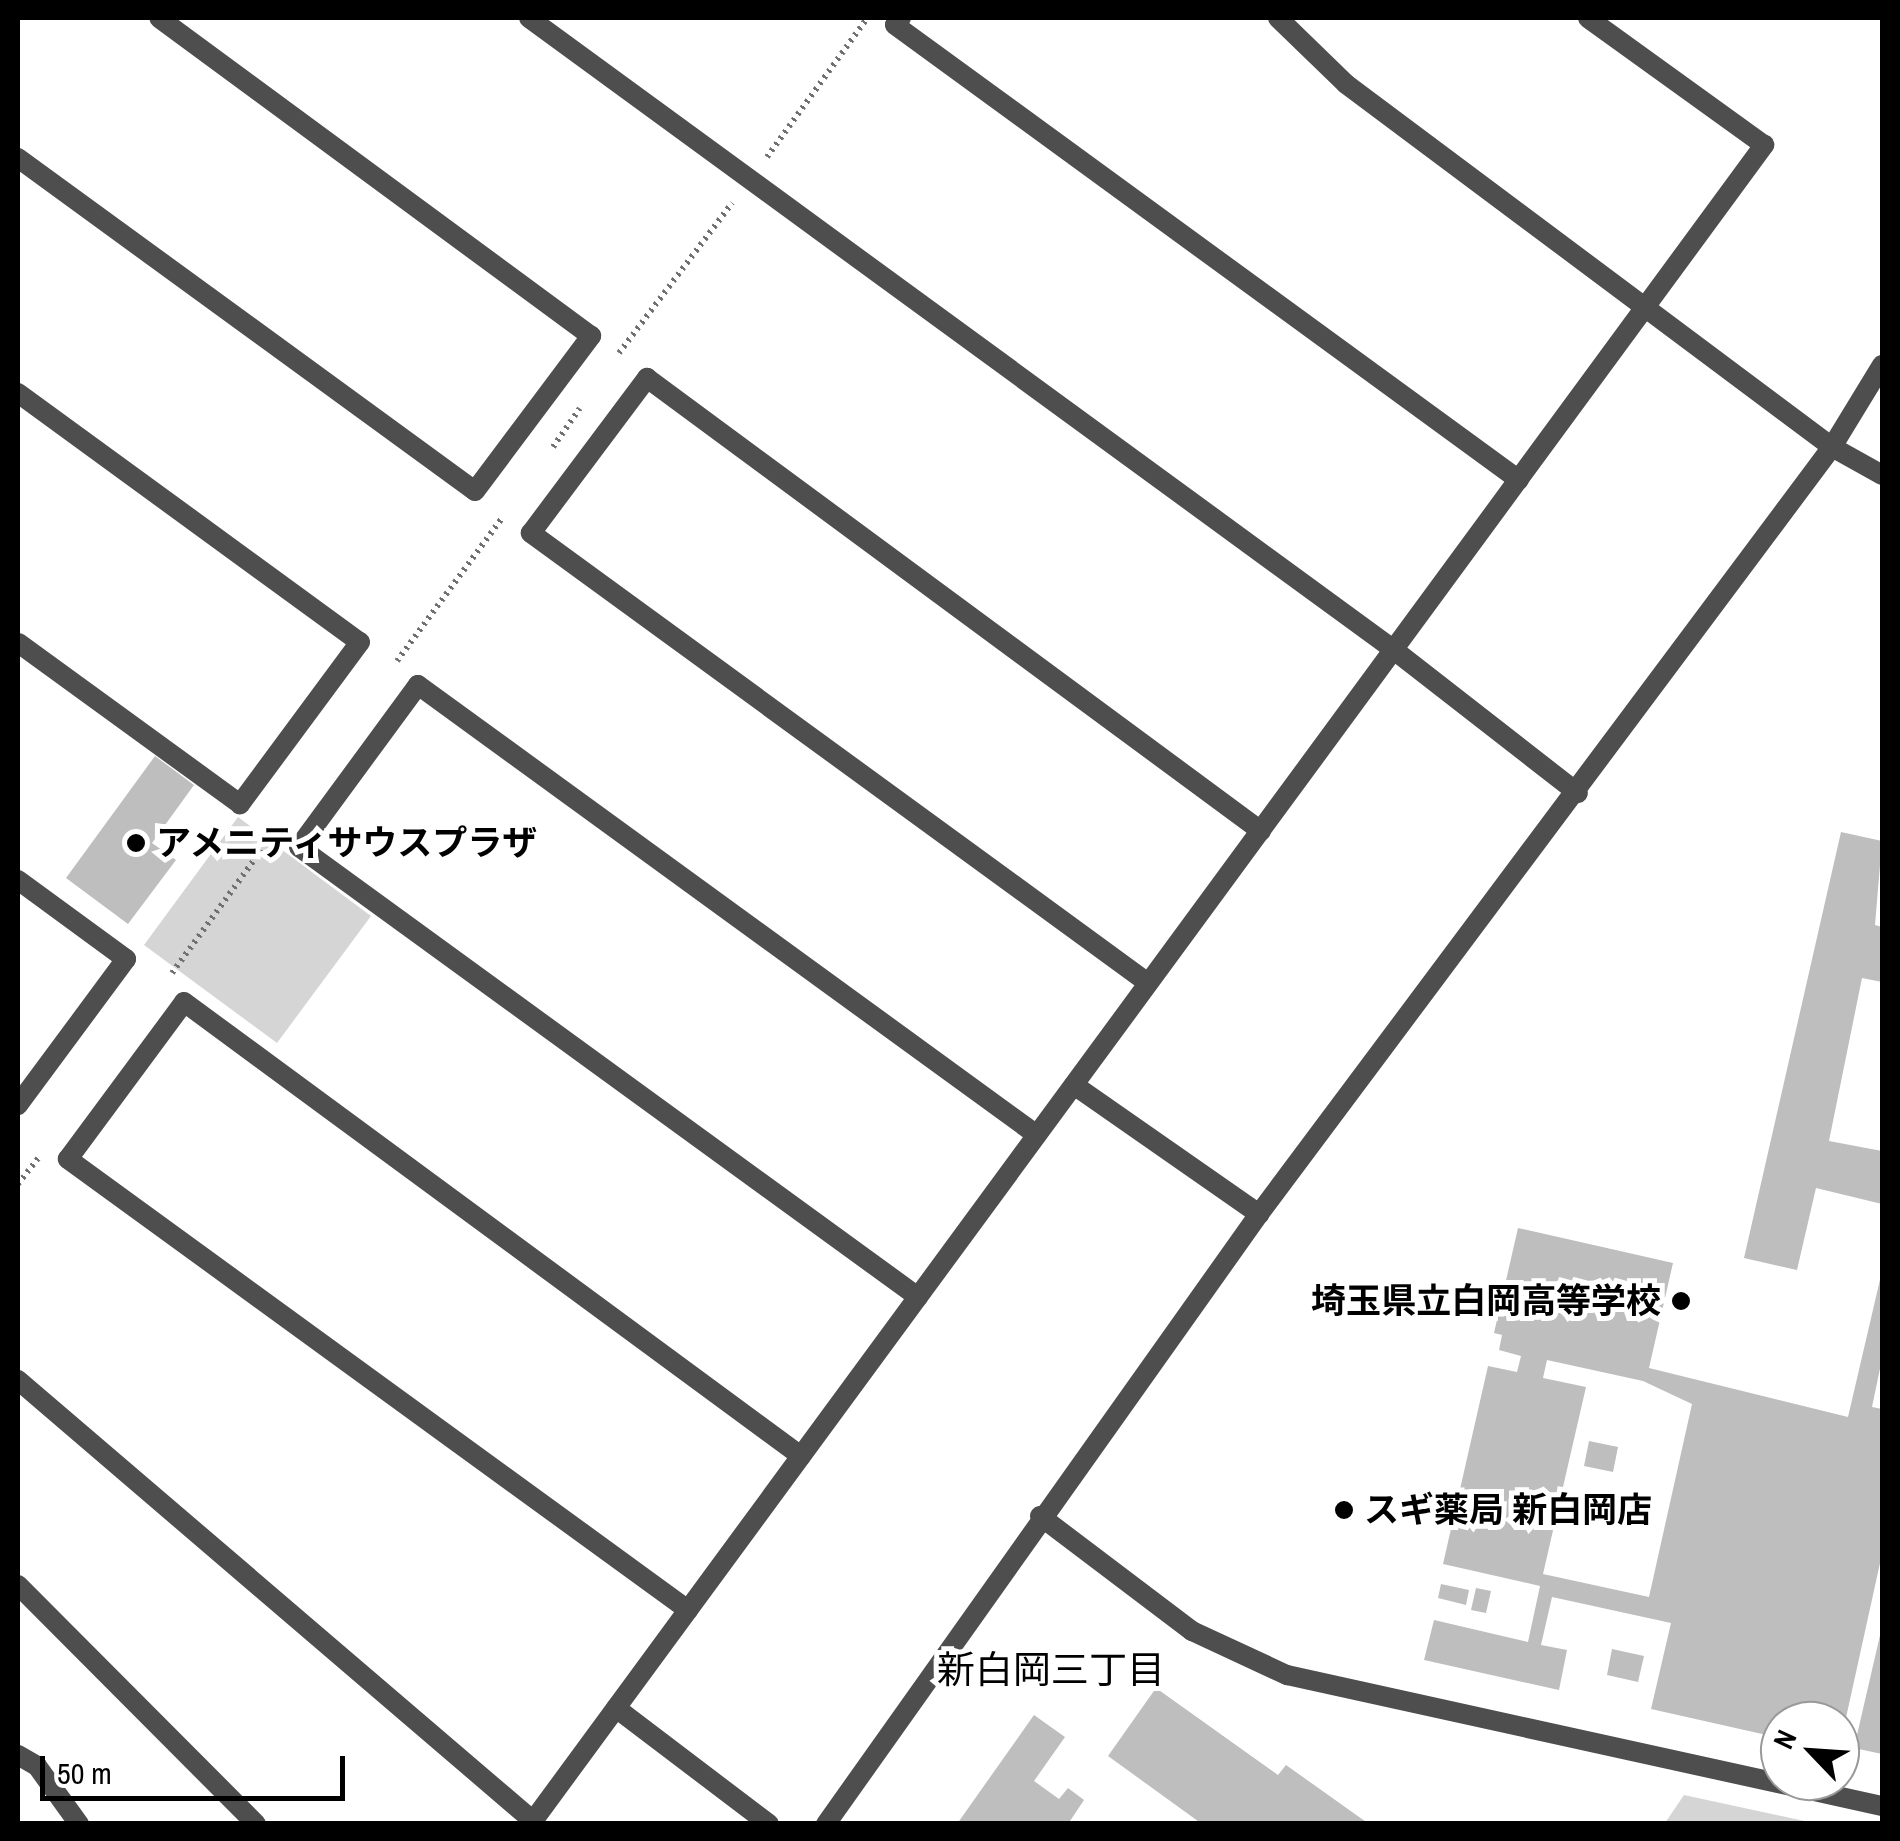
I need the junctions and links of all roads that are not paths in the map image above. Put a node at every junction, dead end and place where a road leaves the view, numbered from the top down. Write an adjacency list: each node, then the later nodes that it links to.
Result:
1 (159, 18): 6 (street)
2 (529, 18): 14 (street)
3 (901, 18): 12 (street)
4 (1278, 18): 7 (street)
5 (1588, 18): 7 (street)
6 (18, 158)
7 (1645, 308): 10 (street); 12 (street)
8 (1882, 365): 10 (street)
9 (18, 394): 13 (street)
10 (1832, 447): 11 (street); 15 (street)
11 (1882, 474)
12 (1518, 480): 14 (street)
13 (18, 643)
14 (1394, 650): 15 (street); 16 (street)
15 (1578, 793): 22 (street)
16 (1261, 830): 18 (street); 18 (street)
17 (18, 880): 20 (street)
18 (1148, 983): 19 (street)
19 (1074, 1086): 21 (street); 22 (street)
20 (18, 1106)
21 (1037, 1135): 23 (street); 23 (street)
22 (1259, 1214): 26 (street)
23 (918, 1296): 25 (street)
24 (18, 1380): 29 (street)
25 (802, 1456): 28 (street); 28 (street)
26 (1040, 1516): 31 (street); 35 (street)
27 (18, 1585): 33 (street)
28 (688, 1610): 29 (street)
29 (616, 1708): 34 (street)
30 (18, 1754): 32 (street)
31 (1882, 1806)
32 (73, 1821)
33 (256, 1824)
34 (769, 1824)
35 (826, 1824)

